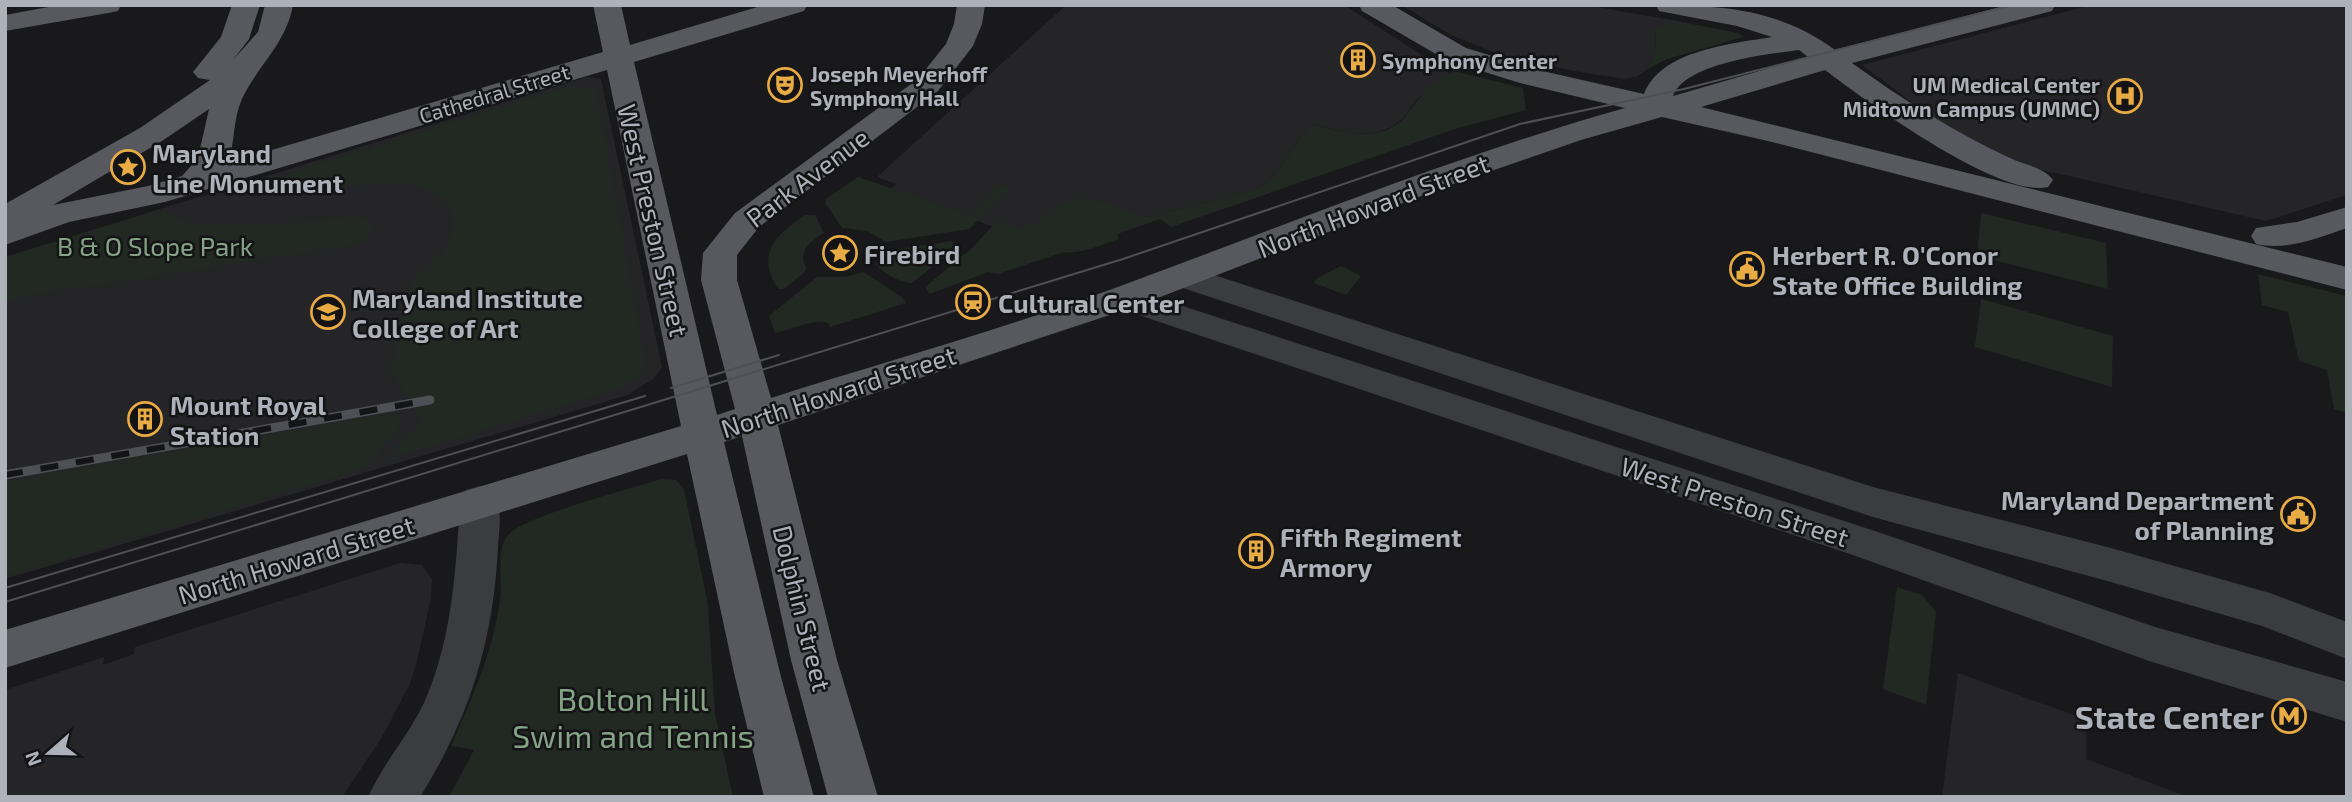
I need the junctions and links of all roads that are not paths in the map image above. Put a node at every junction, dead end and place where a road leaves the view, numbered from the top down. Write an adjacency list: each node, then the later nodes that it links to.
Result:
1 (108, 5): 11 (main road)
2 (246, 5): 18 (main road)
3 (279, 5): 13 (main road)
4 (607, 5): 14 (main road, West Preston Street)
5 (794, 5): 14 (main road, Cathedral Street)
6 (971, 5): 29 (main road, Park Avenue)
7 (1372, 5): 15 (main road)
8 (1669, 5): 12 (main road)
9 (1951, 5): 12 (main road, North Howard Street)
10 (2042, 5): 12 (main road, North Howard Street)
11 (5, 23)
12 (1816, 51): 15 (main road, North Howard Street); 17 (main road)
13 (256, 53): 16 (main road); 19 (main road)
14 (616, 57): 16 (main road, Cathedral Street); 30 (main road, West Preston Street)
15 (1662, 107): 17 (main road); 26 (main road, North Howard Street); 27 (main road)
16 (195, 180): 19 (main road, Cathedral Street); 23 (main road, Cathedral Street)
17 (2052, 185): 24 (main road)
18 (5, 196)
19 (38, 199): 20 (main road, Cathedral Street); 21 (main road)
20 (5, 207)
21 (5, 218)
22 (2347, 218): 24 (main road)
23 (5, 234)
24 (2268, 236): 25 (main road)
25 (2347, 254)
26 (1183, 276): 28 (main road, North Howard Street); 32 (street, West Preston Street)
27 (2347, 279)
28 (1124, 298): 29 (main road, North Howard Street); 34 (street, West Preston Street)
29 (757, 417): 30 (main road, North Howard Street); 37 (main road, Dolphin Street)
30 (702, 434): 31 (main road, North Howard Street); 36 (main road)
31 (480, 501): 33 (main road, North Howard Street); 35 (street)
32 (2347, 641)
33 (5, 649)
34 (2347, 702)
35 (392, 797)
36 (789, 797)
37 (853, 797)

